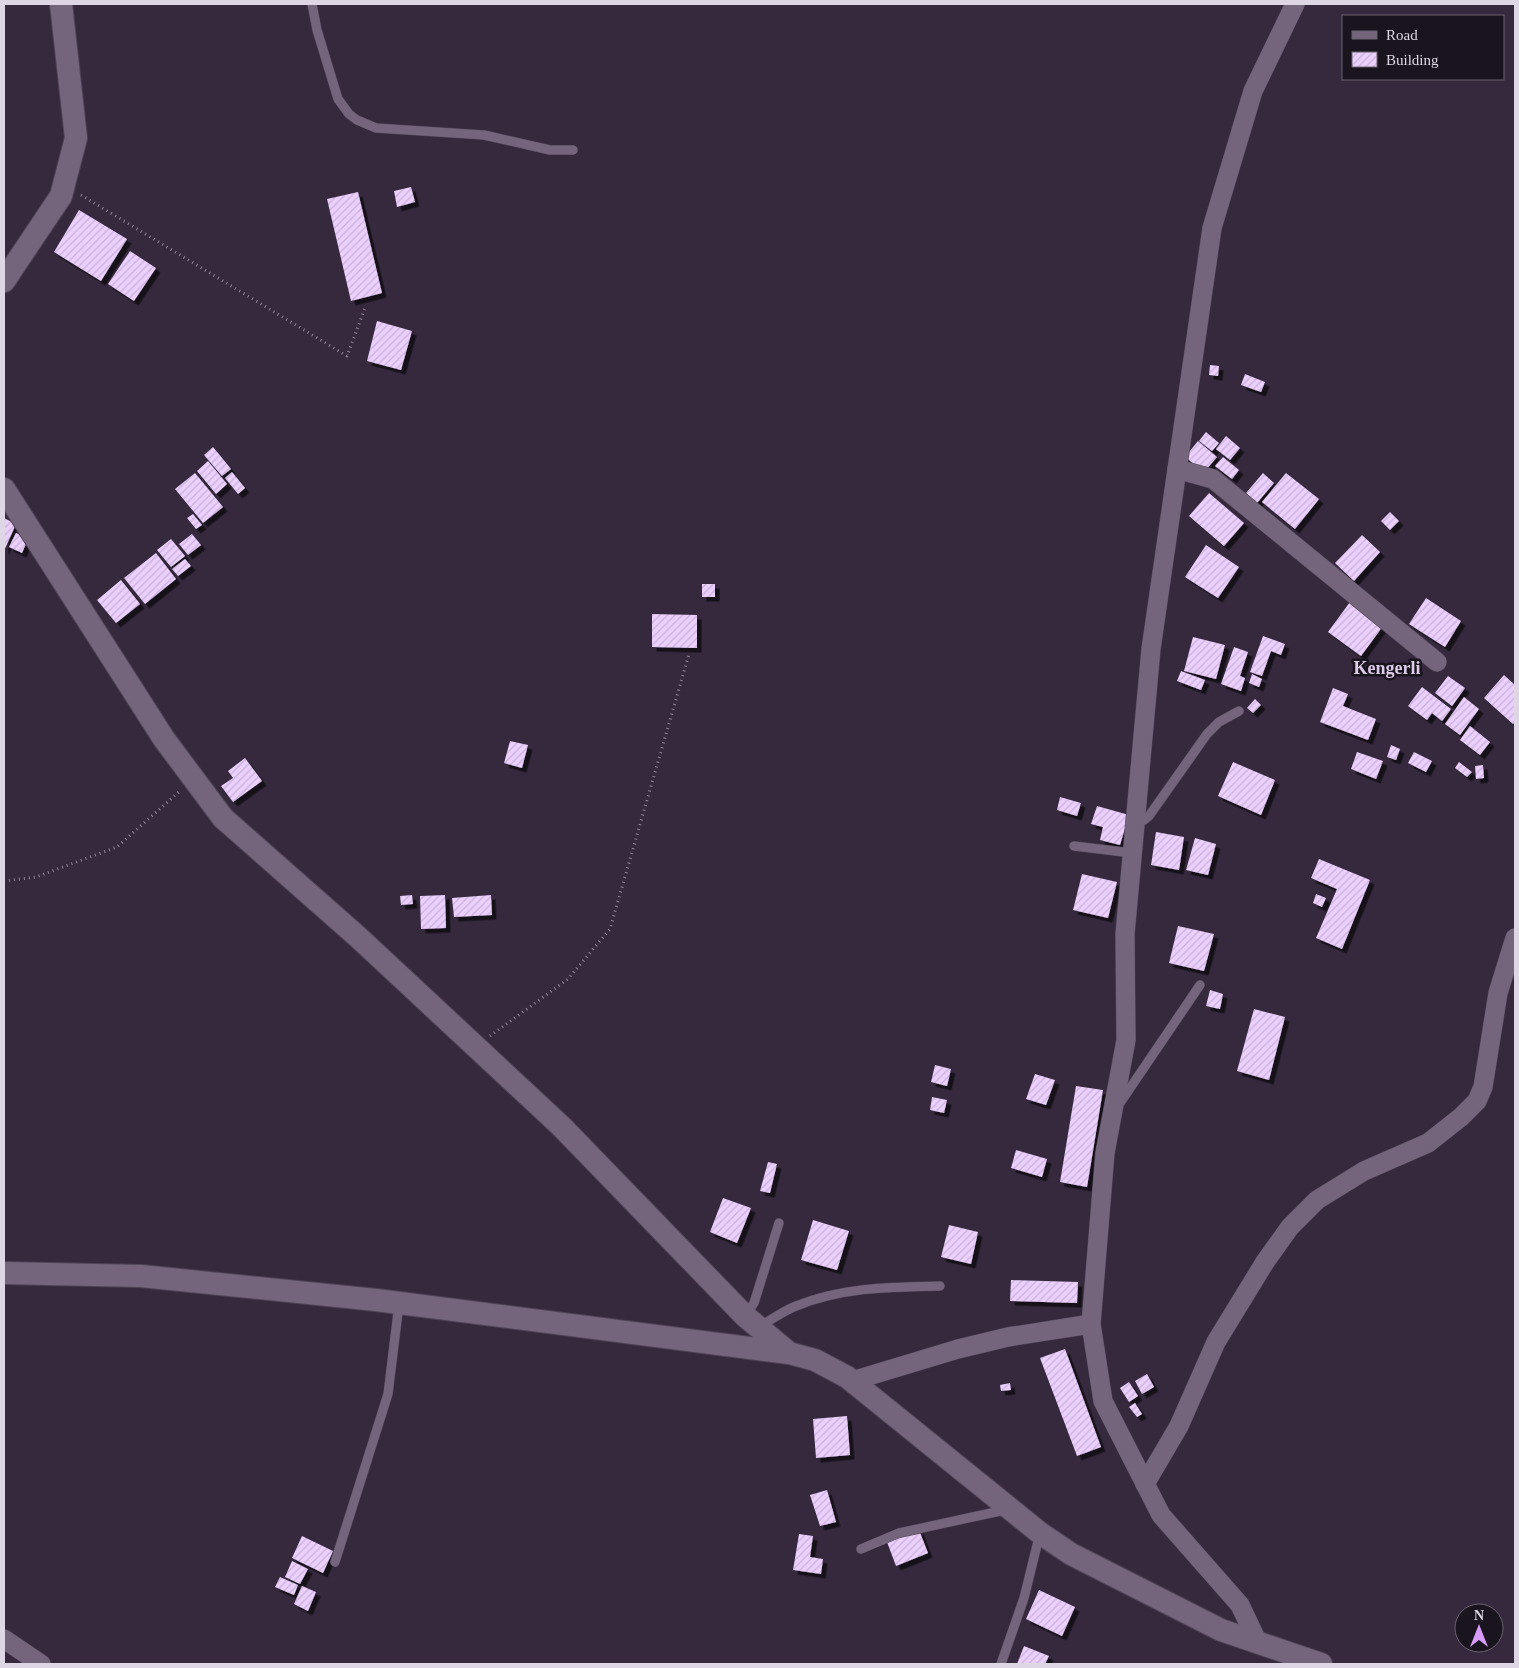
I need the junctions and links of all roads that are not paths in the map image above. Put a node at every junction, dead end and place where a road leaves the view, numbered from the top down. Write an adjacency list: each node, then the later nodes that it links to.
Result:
1 (61, 4): 5 (street)
2 (312, 4): 4 (lane)
3 (1294, 4): 6 (street)
4 (573, 150)
5 (4, 281)
6 (1177, 469): 8 (street); 10 (street)
7 (4, 489): 20 (street)
8 (1437, 662)
9 (1239, 711): 10 (lane)
10 (1135, 821): 12 (street)
11 (1074, 846): 12 (lane)
12 (1132, 853): 15 (street)
13 (1515, 938): 24 (street)
14 (1200, 985): 15 (lane)
15 (1113, 1114): 21 (street)
16 (779, 1223): 20 (lane)
17 (4, 1273): 19 (street)
18 (940, 1286): 20 (lane)
19 (399, 1303): 22 (street); 28 (lane)
20 (752, 1322): 22 (street)
21 (1091, 1324): 23 (street); 24 (street)
22 (789, 1353): 23 (street)
23 (852, 1381): 25 (street)
24 (1145, 1484): 30 (street)
25 (1008, 1506): 26 (street); 27 (lane)
26 (1040, 1533): 30 (street); 32 (lane)
27 (861, 1549)
28 (335, 1562)
29 (4, 1639): 31 (street)
30 (1258, 1643): 33 (street)
31 (41, 1664)
32 (1001, 1664)
33 (1321, 1664)

